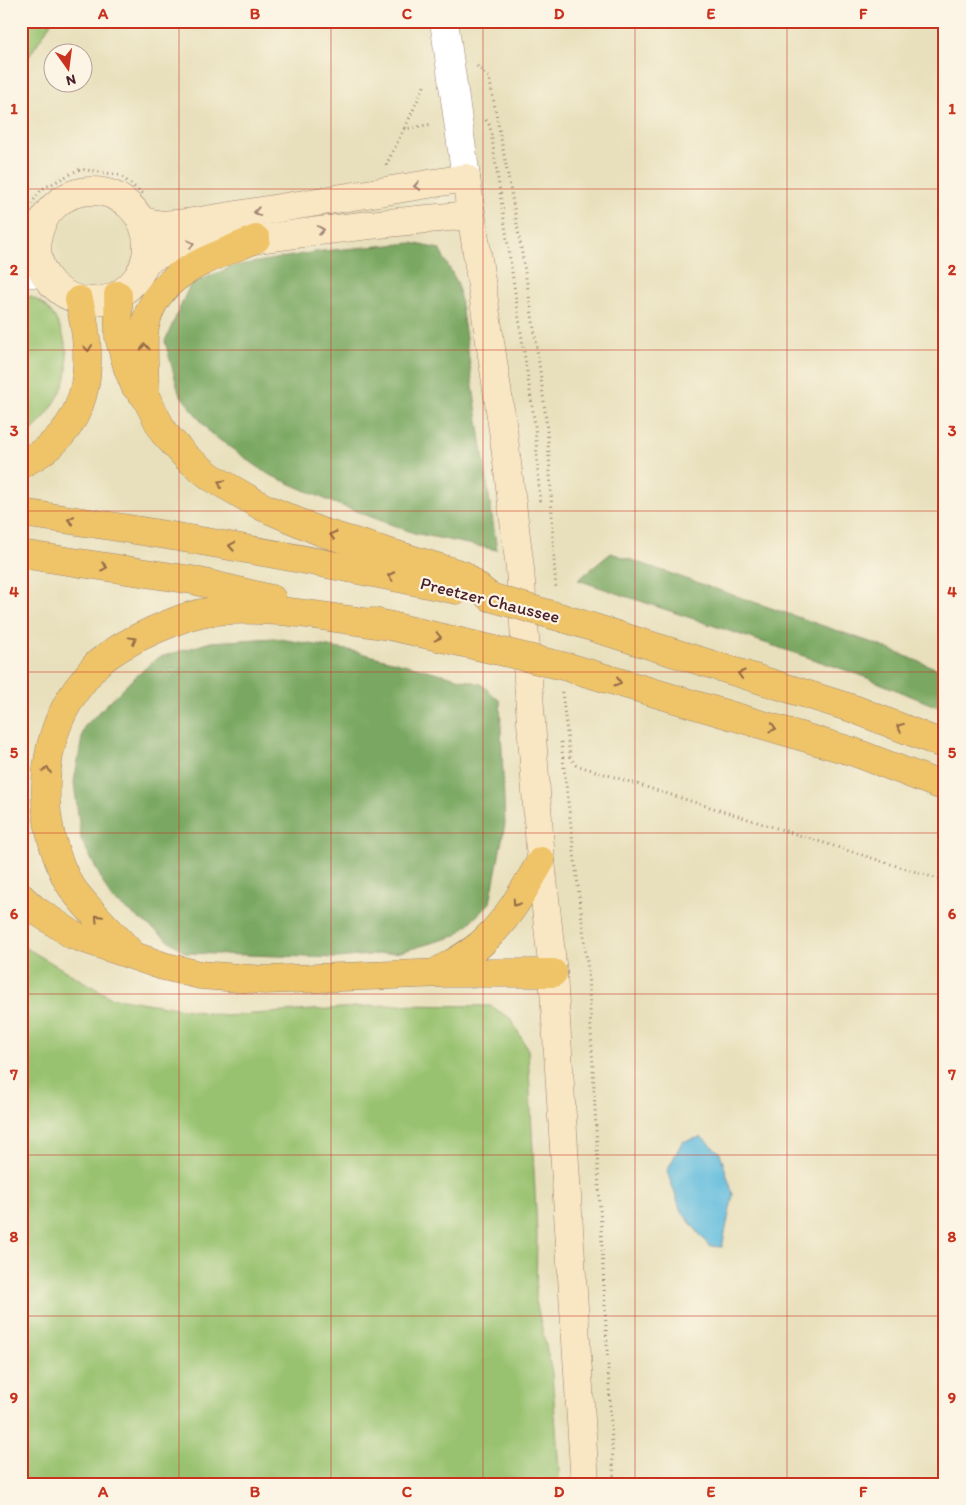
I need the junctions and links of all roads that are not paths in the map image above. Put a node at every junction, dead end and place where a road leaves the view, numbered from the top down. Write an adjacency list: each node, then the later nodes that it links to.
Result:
1 (446, 30): 2 (street)
2 (466, 178): 3 (main road, one-way to 3); 4 (main road)
3 (144, 209): 5 (main road); 7 (main road)
4 (471, 215): 6 (main road, one-way to 4); 19 (main road)
5 (26, 232): 8 (main road)
6 (256, 239): 7 (main road, one-way to 6); 11 (highway, one-way to 6)
7 (145, 261): 9 (main road)
8 (33, 273): 10 (main road)
9 (118, 295): 10 (main road); 11 (highway)
10 (79, 300): 12 (highway, one-way to 12)
11 (145, 396): 15 (highway, one-way to 11)
12 (21, 464)
13 (21, 513): 15 (highway, Preetzer Chaussee, one-way to 13)
14 (21, 554): 16 (highway, one-way to 16)
15 (490, 597): 17 (highway, Preetzer Chaussee, one-way to 15, bridge)
16 (391, 626): 18 (highway, one-way to 18, bridge); 21 (highway, one-way to 16)
17 (945, 745)
18 (945, 787)
19 (541, 861): 22 (main road); 23 (highway, one-way to 23)
20 (21, 897): 21 (highway)
21 (131, 953): 23 (highway)
22 (553, 973): 23 (highway); 24 (main road)
23 (434, 974)
24 (586, 1484)

